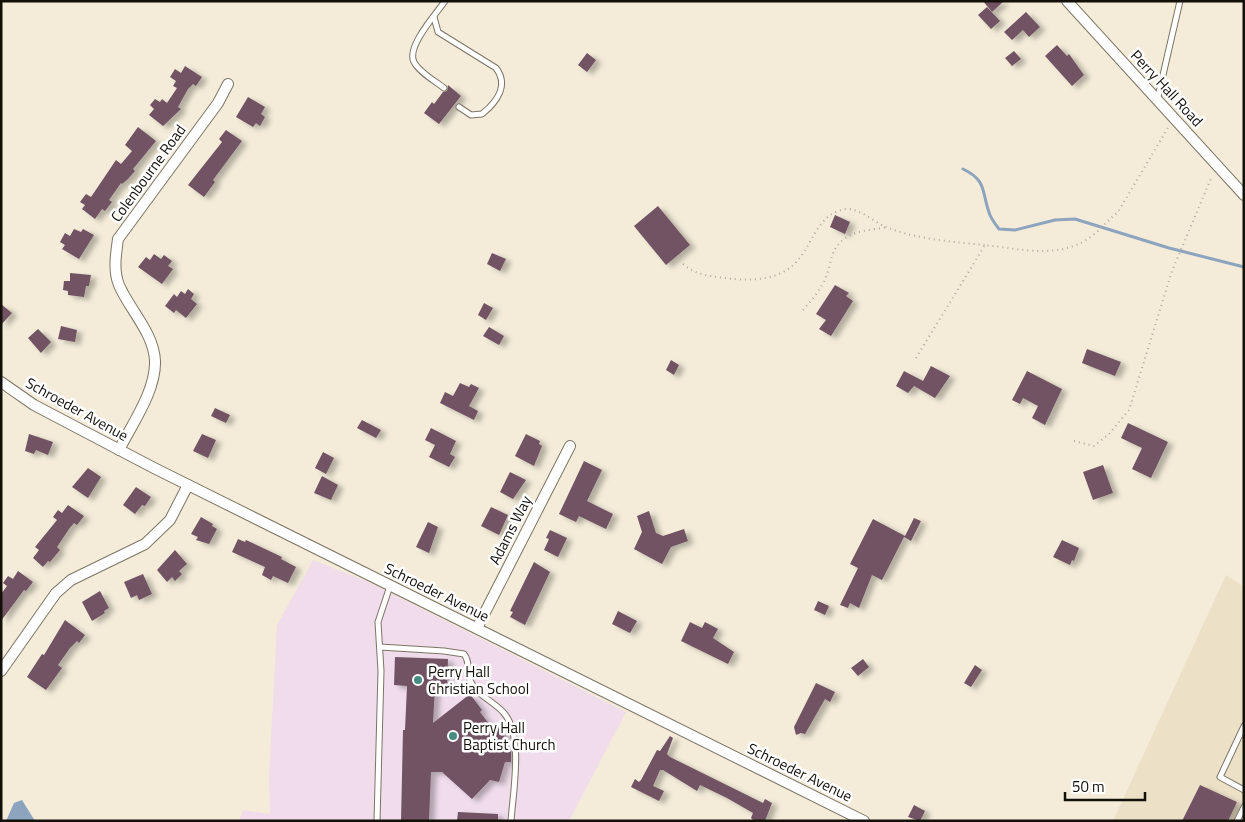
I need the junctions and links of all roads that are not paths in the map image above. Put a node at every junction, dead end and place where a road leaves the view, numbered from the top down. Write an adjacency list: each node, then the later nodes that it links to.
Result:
1 (445, 1): 4 (lane)
2 (1067, 1): 7 (street, Perry Hall Road)
3 (1180, 1): 7 (lane)
4 (434, 17): 6 (lane); 8 (lane)
5 (228, 84): 12 (street, Colenbourne Road)
6 (444, 88)
7 (1158, 101): 9 (street, Perry Hall Road)
8 (459, 107)
9 (1244, 195)
10 (1, 382): 12 (street, Schroeder Avenue)
11 (570, 446): 15 (street, Adams Way)
12 (119, 450): 13 (street, Schroeder Avenue)
13 (188, 485): 14 (street, Schroeder Avenue); 17 (street)
14 (390, 586): 15 (street, Schroeder Avenue); 16 (lane)
15 (477, 628): 23 (street, Schroeder Avenue)
16 (380, 648): 21 (lane); 22 (lane)
17 (1, 671)
18 (1244, 726): 19 (lane)
19 (1244, 790)
20 (1244, 807): 24 (lane)
21 (377, 821)
22 (511, 821)
23 (864, 821)
24 (1237, 821)

